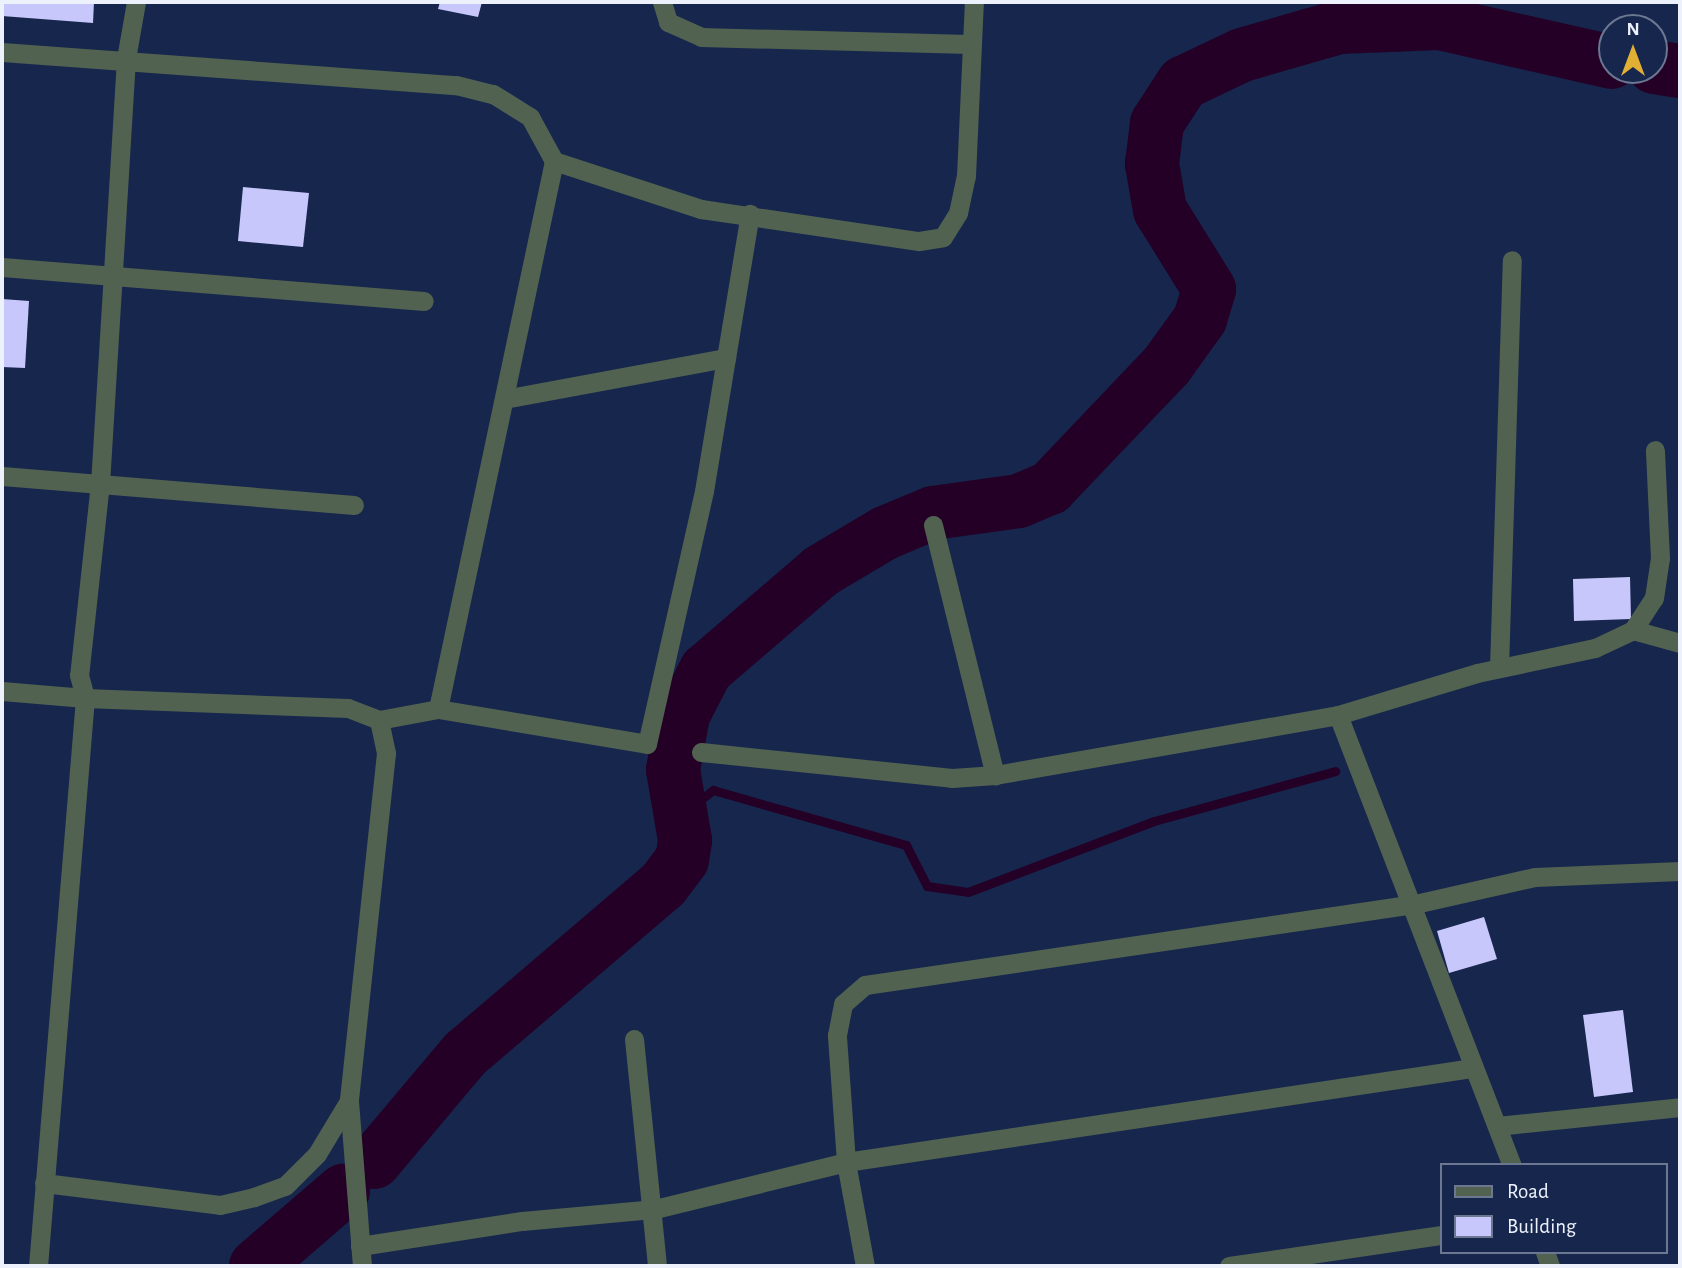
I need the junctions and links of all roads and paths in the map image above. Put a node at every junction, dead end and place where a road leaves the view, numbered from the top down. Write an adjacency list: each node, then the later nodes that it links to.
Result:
1 (136, 2): 6 (street)
2 (662, 2): 4 (street)
3 (974, 2): 4 (street)
4 (970, 44): 8 (street)
5 (2, 52): 6 (street)
6 (126, 59): 7 (street); 11 (street)
7 (554, 161): 8 (street); 14 (street)
8 (750, 214): 13 (street)
9 (1512, 260): 22 (street)
10 (2, 267): 11 (street)
11 (113, 275): 12 (street); 17 (street)
12 (424, 301)
13 (726, 358): 14 (street); 25 (street)
14 (504, 399): 25 (street)
15 (1655, 450): 20 (street)
16 (2, 476): 17 (street)
17 (100, 483): 18 (street); 24 (street)
18 (354, 505)
19 (933, 525): 29 (street)
20 (1633, 630): 21 (street); 22 (street)
21 (1680, 643)
22 (1499, 668): 26 (street)
23 (2, 691): 24 (street)
24 (85, 698): 27 (street); 39 (street)
25 (438, 709): 27 (street)
26 (1338, 715): 29 (street); 31 (street)
27 (379, 720): 34 (street)
28 (701, 752): 29 (street)
29 (995, 775)
30 (1680, 871): 31 (street)
31 (1415, 904): 33 (street); 37 (street)
32 (634, 1040): 40 (street)
33 (1473, 1068): 36 (street); 37 (street)
34 (349, 1101): 39 (street); 42 (street)
35 (1680, 1107): 36 (street)
36 (1497, 1126): 38 (street)
37 (846, 1162): 40 (street); 46 (street)
38 (1511, 1163)
39 (44, 1183): 43 (street)
40 (655, 1209): 42 (street); 45 (street)
41 (1440, 1236): 47 (street)
42 (360, 1246): 44 (street)
43 (38, 1266)
44 (362, 1266)
45 (657, 1266)
46 (865, 1266)
47 (1229, 1266)

